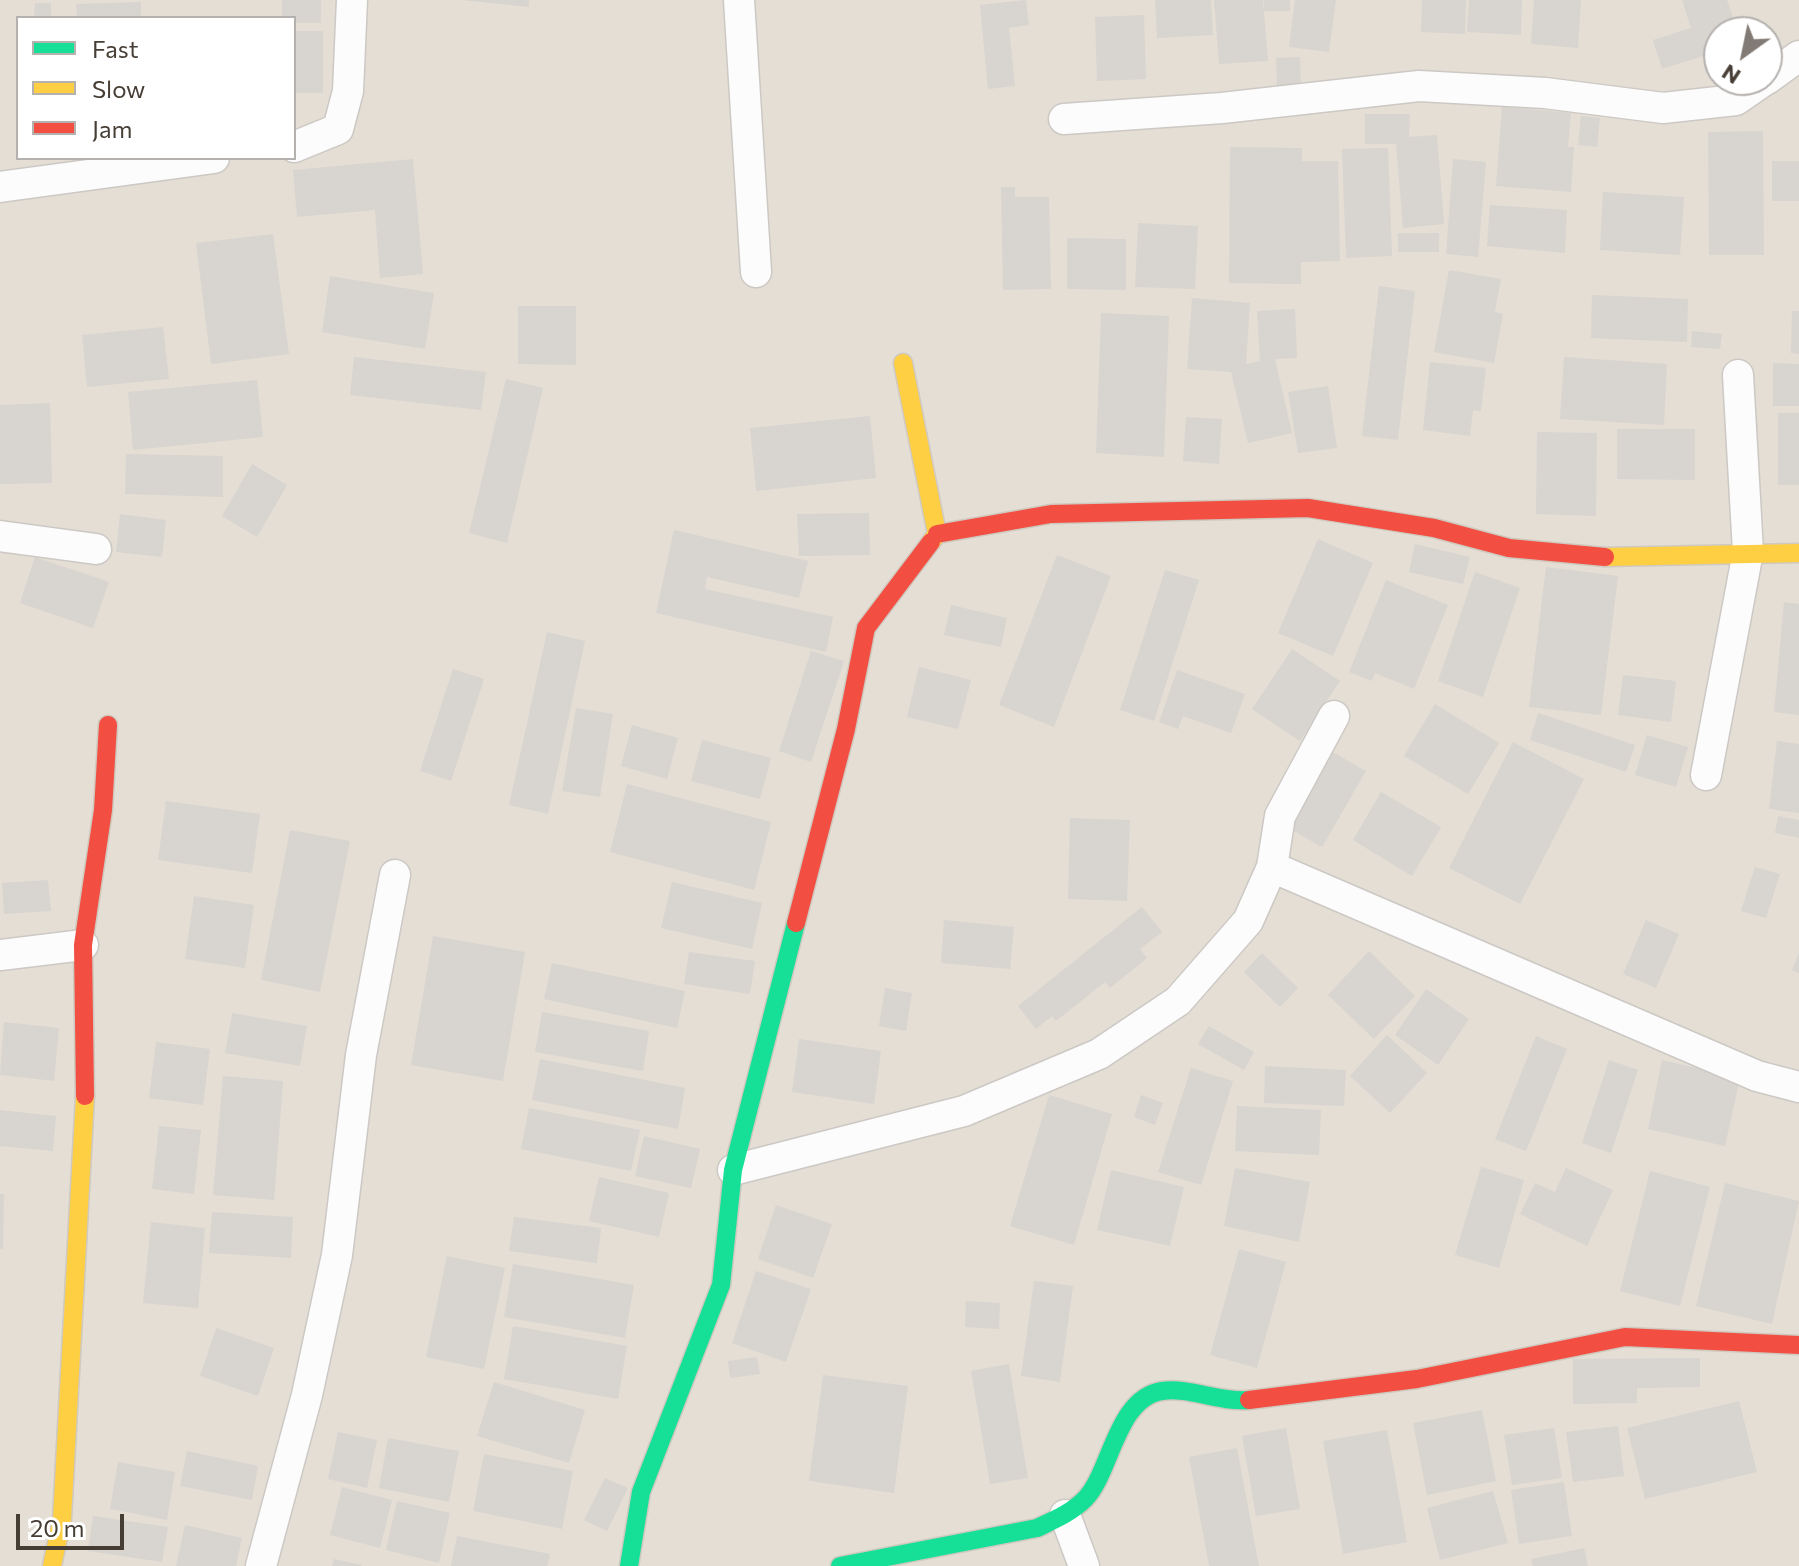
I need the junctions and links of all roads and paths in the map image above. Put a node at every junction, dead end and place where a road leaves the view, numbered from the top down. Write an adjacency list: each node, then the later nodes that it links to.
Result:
1 (352, 0): 5 (street)
2 (739, 0): 8 (street)
3 (1742, 96): 4 (street)
4 (1064, 119)
5 (296, 146)
6 (199, 160): 7 (street)
7 (0, 187)
8 (756, 272)
9 (903, 363): 11 (street)
10 (1738, 375): 14 (street)
11 (937, 534): 14 (street); 24 (street)
12 (0, 536): 13 (street)
13 (96, 549)
14 (1748, 552): 15 (street); 18 (street)
15 (1799, 553)
16 (1334, 716): 19 (street)
17 (108, 725): 21 (street)
18 (1706, 775)
19 (1272, 867): 23 (street); 24 (street)
20 (395, 875): 28 (street)
21 (83, 945): 22 (street); 27 (street)
22 (0, 955)
23 (1799, 1087)
24 (733, 1170): 29 (street)
25 (1799, 1345): 26 (street)
26 (1065, 1515): 30 (street); 31 (street)
27 (52, 1566)
28 (261, 1566)
29 (629, 1566)
30 (840, 1566)
31 (1084, 1566)

